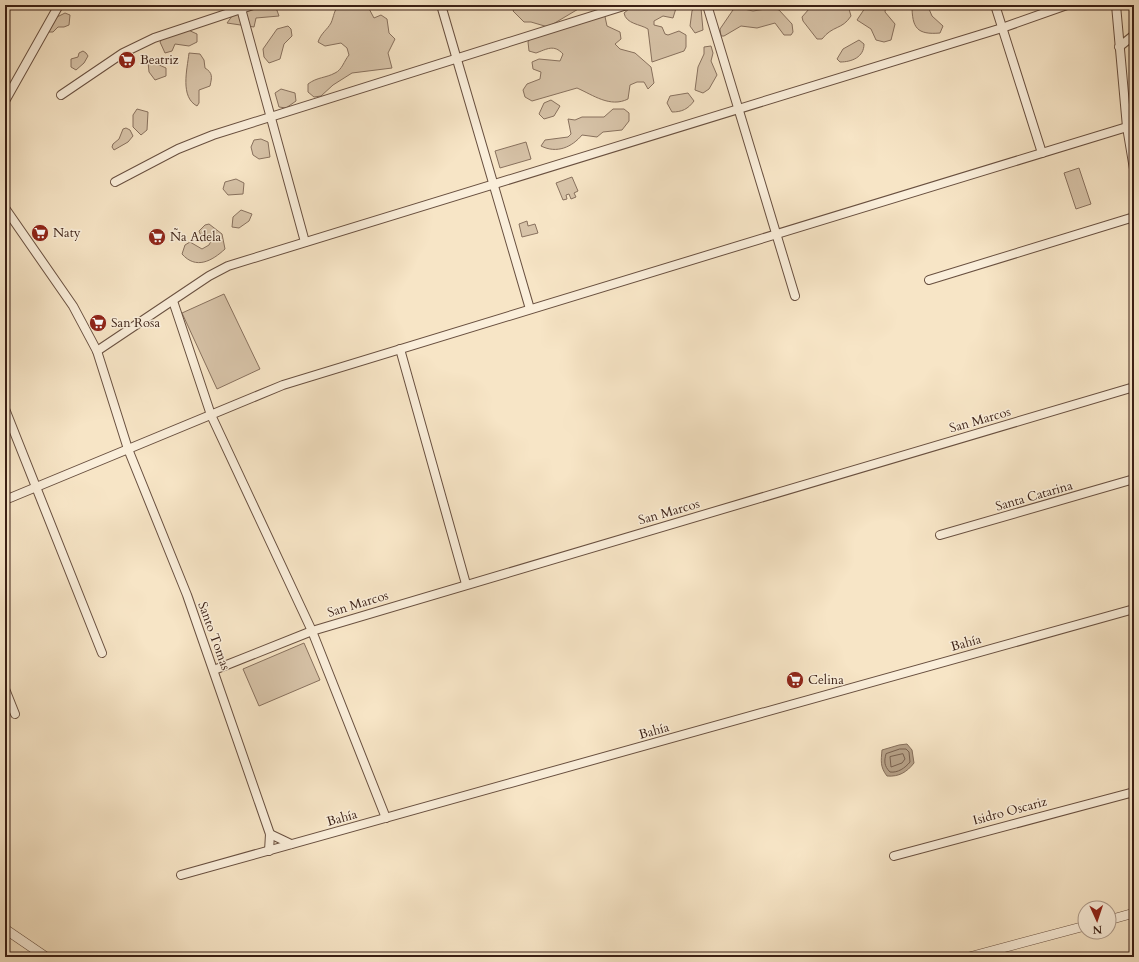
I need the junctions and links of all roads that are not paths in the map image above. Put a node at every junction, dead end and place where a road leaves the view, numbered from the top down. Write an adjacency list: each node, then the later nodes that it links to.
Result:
1 (59, 5): 15 (street)
2 (254, 5): 9 (street)
3 (441, 5): 13 (street)
4 (628, 5): 13 (street)
5 (707, 5): 16 (street)
6 (995, 5): 10 (street)
7 (1067, 5): 10 (street)
8 (1116, 5): 12 (street)
9 (241, 7): 14 (street); 17 (street)
10 (1002, 28): 16 (street); 19 (street)
11 (1134, 35): 12 (street)
12 (1119, 47): 18 (street)
13 (456, 59): 17 (street); 22 (street)
14 (61, 95)
15 (5, 101)
16 (738, 109): 22 (street); 25 (street)
17 (271, 116): 21 (street); 26 (street)
18 (1127, 127): 19 (street); 20 (street)
19 (1042, 153): 25 (street)
20 (1134, 169)
21 (115, 182)
22 (493, 184): 26 (street); 30 (street)
23 (5, 208): 32 (street, Santo Tomas)
24 (1134, 217): 27 (street)
25 (776, 234): 28 (street); 30 (street)
26 (305, 242): 29 (street)
27 (929, 280)
28 (795, 296)
29 (173, 301): 32 (street); 35 (street)
30 (530, 310): 31 (street)
31 (400, 349): 35 (street); 41 (street)
32 (97, 351): 36 (street, Santo Tomas)
33 (1134, 387): 41 (street, San Marcos)
34 (5, 409): 38 (street)
35 (211, 415): 36 (street); 43 (street)
36 (128, 449): 38 (street); 45 (street, Santo Tomas)
37 (1134, 479): 40 (street, Santa Catarina)
38 (36, 488): 39 (street); 44 (street)
39 (5, 500)
40 (940, 535)
41 (466, 584): 43 (street, San Marcos)
42 (1134, 609): 49 (street, Bahía)
43 (312, 631): 45 (street, San Marcos); 49 (street)
44 (102, 654)
45 (214, 670): 50 (street, Santo Tomas)
46 (5, 689): 47 (street)
47 (15, 714)
48 (1134, 792): 53 (street, Isidro Oscariz)
49 (386, 818): 51 (street, Bahía)
50 (270, 834): 51 (street); 52 (street, Santo Tomas)
51 (291, 844): 52 (street, Bahía)
52 (268, 851): 54 (street, Bahía)
53 (894, 856)
54 (181, 875)
55 (1134, 913): 56 (street)
56 (1117, 918)
57 (5, 929): 60 (street)
58 (1077, 929): 59 (street)
59 (999, 953): 61 (street)
60 (46, 957)
61 (970, 957)

